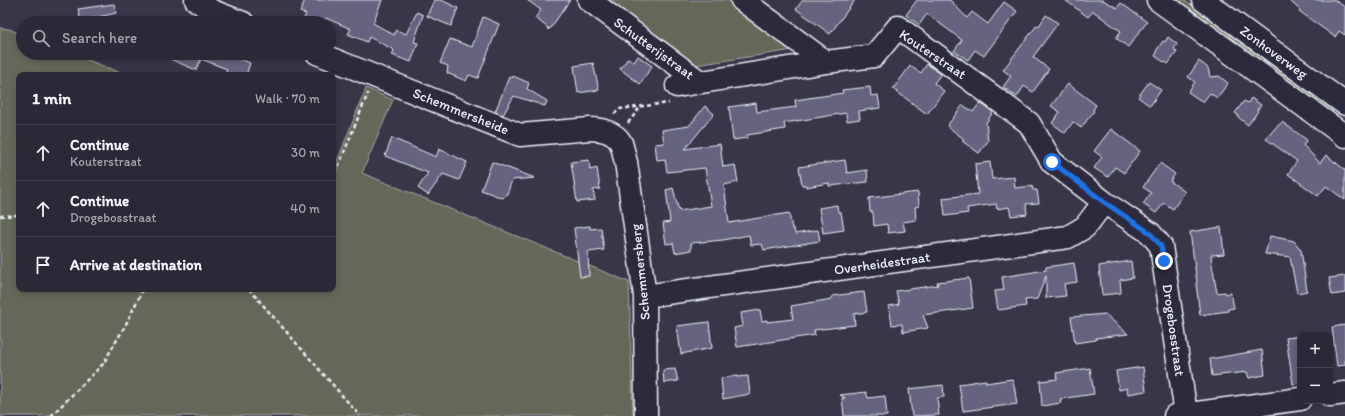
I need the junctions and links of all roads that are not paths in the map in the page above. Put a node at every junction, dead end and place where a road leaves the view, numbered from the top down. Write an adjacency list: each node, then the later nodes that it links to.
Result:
1 (196, 0): 6 (street)
2 (589, 0): 9 (street, Schutterijstraat)
3 (742, 0): 8 (street)
4 (1203, 0): 11 (street, Zonhoverweg)
5 (1167, 2): 13 (street)
6 (226, 16)
7 (334, 60): 12 (street, Schemmersheide)
8 (826, 62): 9 (street, Kouterstraat); 14 (street, Kouterstraat)
9 (700, 82): 10 (street, Kouterstraat)
10 (676, 94)
11 (1345, 104)
12 (617, 125): 15 (street, Schemmersberg)
13 (1341, 126)
14 (1104, 202): 15 (street, Overheidestraat); 19 (street, Drogebosstraat)
15 (645, 296): 20 (street, Schemmersberg)
16 (1345, 392): 17 (street)
17 (1333, 394)
18 (1297, 399): 19 (street)
19 (1180, 415)
20 (646, 416)

